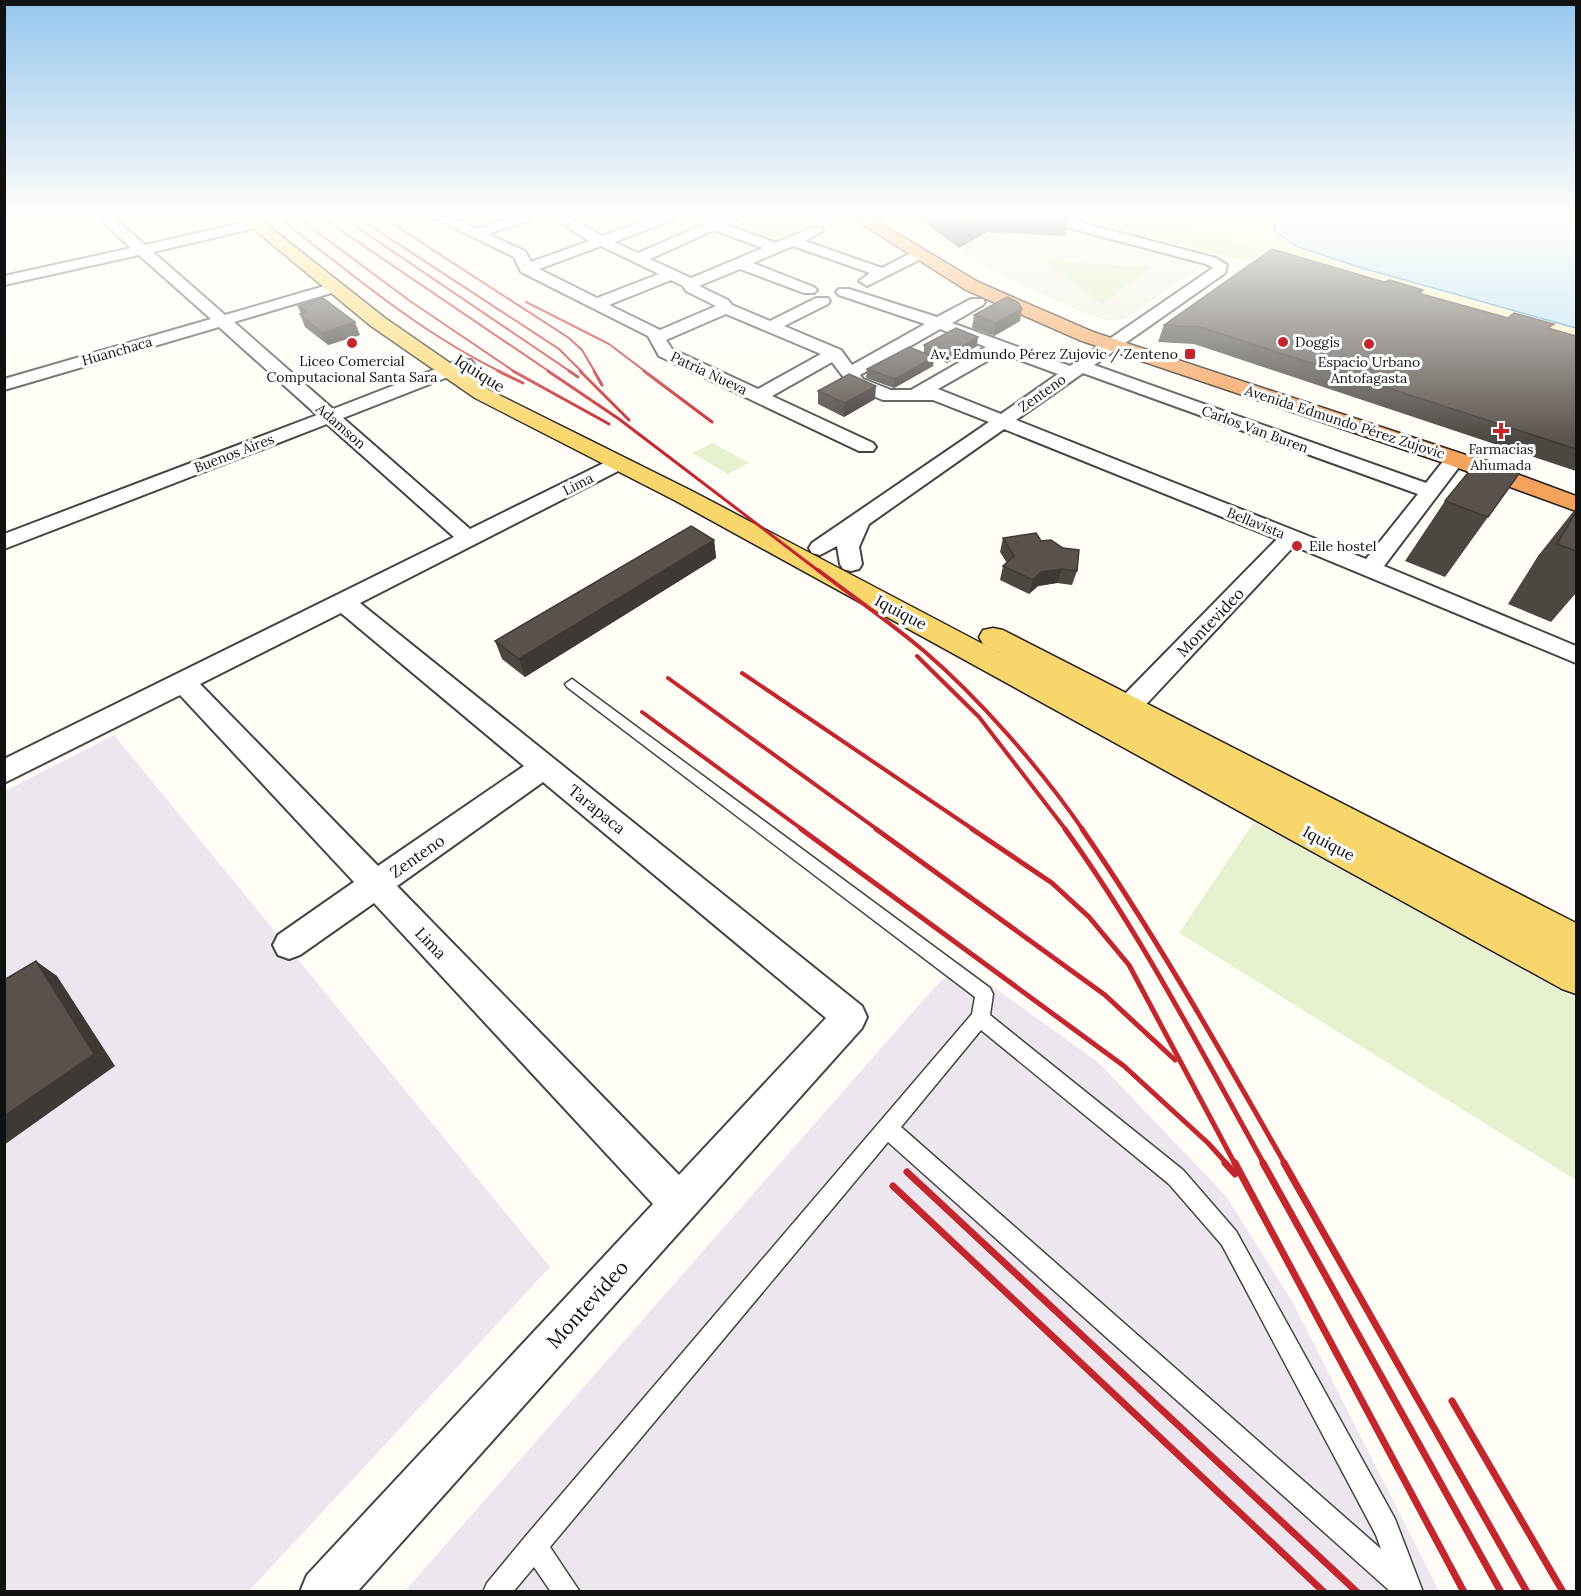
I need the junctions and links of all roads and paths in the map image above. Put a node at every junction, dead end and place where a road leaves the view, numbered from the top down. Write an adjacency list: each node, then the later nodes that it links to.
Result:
1 (190, 291): 16 (street, Adamson)
2 (321, 291): 16 (street, Huanchaca)
3 (338, 291): 23 (main road, Iquique)
4 (360, 291): 23 (main road, Iquique)
5 (572, 291): 14 (street, Patria Nueva)
6 (629, 291): 14 (street)
7 (698, 291): 15 (street)
8 (845, 291): 17 (street, Carlos Van Buren)
9 (984, 291): 20 (highway)
10 (1020, 291): 20 (highway)
11 (1189, 291): 20 (street, Zenteno)
12 (822, 301): 18 (street)
13 (976, 302): 17 (street)
14 (597, 304): 19 (street, Patria Nueva)
15 (726, 308): 18 (street); 19 (street)
16 (222, 320): 26 (street, Huanchaca); 29 (street, Adamson)
17 (938, 323): 21 (street, Carlos Van Buren); 25 (street)
18 (770, 327): 22 (street)
19 (657, 339): 28 (street, Patria Nueva)
20 (1119, 339): 24 (street, Zenteno); 32 (highway, Avenida Edmundo Pérez Zujovic); 35 (highway, Avenida Edmundo Pérez Zujovic)
21 (1000, 346): 24 (street, Carlos Van Buren); 27 (street)
22 (835, 354): 25 (street, Bellavista); 28 (street)
23 (456, 367): 29 (street, Buenos Aires); 33 (main road, Iquique); 34 (main road, Iquique)
24 (1076, 369): 30 (street, Zenteno); 36 (street, Carlos Van Buren)
25 (850, 373): 27 (street, Bellavista)
26 (4, 385)
27 (915, 395): 30 (street, Bellavista)
28 (758, 396): 31 (street, Patria Nueva)
29 (330, 416): 40 (street, Adamson); 41 (street, Buenos Aires)
30 (1002, 421): 38 (street, Zenteno); 39 (street, Bellavista)
31 (866, 447)
32 (1455, 459): 36 (street); 37 (highway, Avenida Edmundo Pérez Zujovic)
33 (619, 463): 34 (main road); 40 (street, Lima); 45 (main road, Iquique)
34 (670, 471): 42 (main road, Iquique)
35 (1576, 487)
36 (1430, 491): 44 (street)
37 (1576, 504)
38 (860, 519): 42 (street, Zenteno); 43 (street)
39 (1291, 537): 44 (street, Bellavista); 50 (street, Montevideo)
40 (469, 539): 46 (street, Lima)
41 (4, 542)
42 (820, 548): 43 (main road, Iquique)
43 (851, 564): 45 (main road); 50 (main road, Iquique)
44 (1370, 569): 47 (street, Bellavista)
45 (875, 598): 56 (main road, Iquique)
46 (343, 602): 48 (street, Lima); 51 (street, Tarapaca)
47 (1576, 655)
48 (183, 682): 52 (street, Lima); 53 (street, Lima)
49 (572, 684): 58 (lane)
50 (1129, 706): 54 (main road, Iquique)
51 (545, 766): 53 (street, Zenteno); 57 (street, Tarapaca)
52 (4, 772)
53 (376, 884): 55 (street, Zenteno); 60 (street, Lima)
54 (1576, 941)
55 (289, 945)
56 (1576, 976)
57 (850, 1017): 60 (street, Montevideo)
58 (980, 1018): 59 (lane); 59 (lane)
59 (887, 1128): 61 (lane)
60 (679, 1203): 62 (street, Montevideo)
61 (534, 1546): 63 (lane); 64 (lane)
62 (324, 1592)
63 (496, 1592)
64 (567, 1592)

